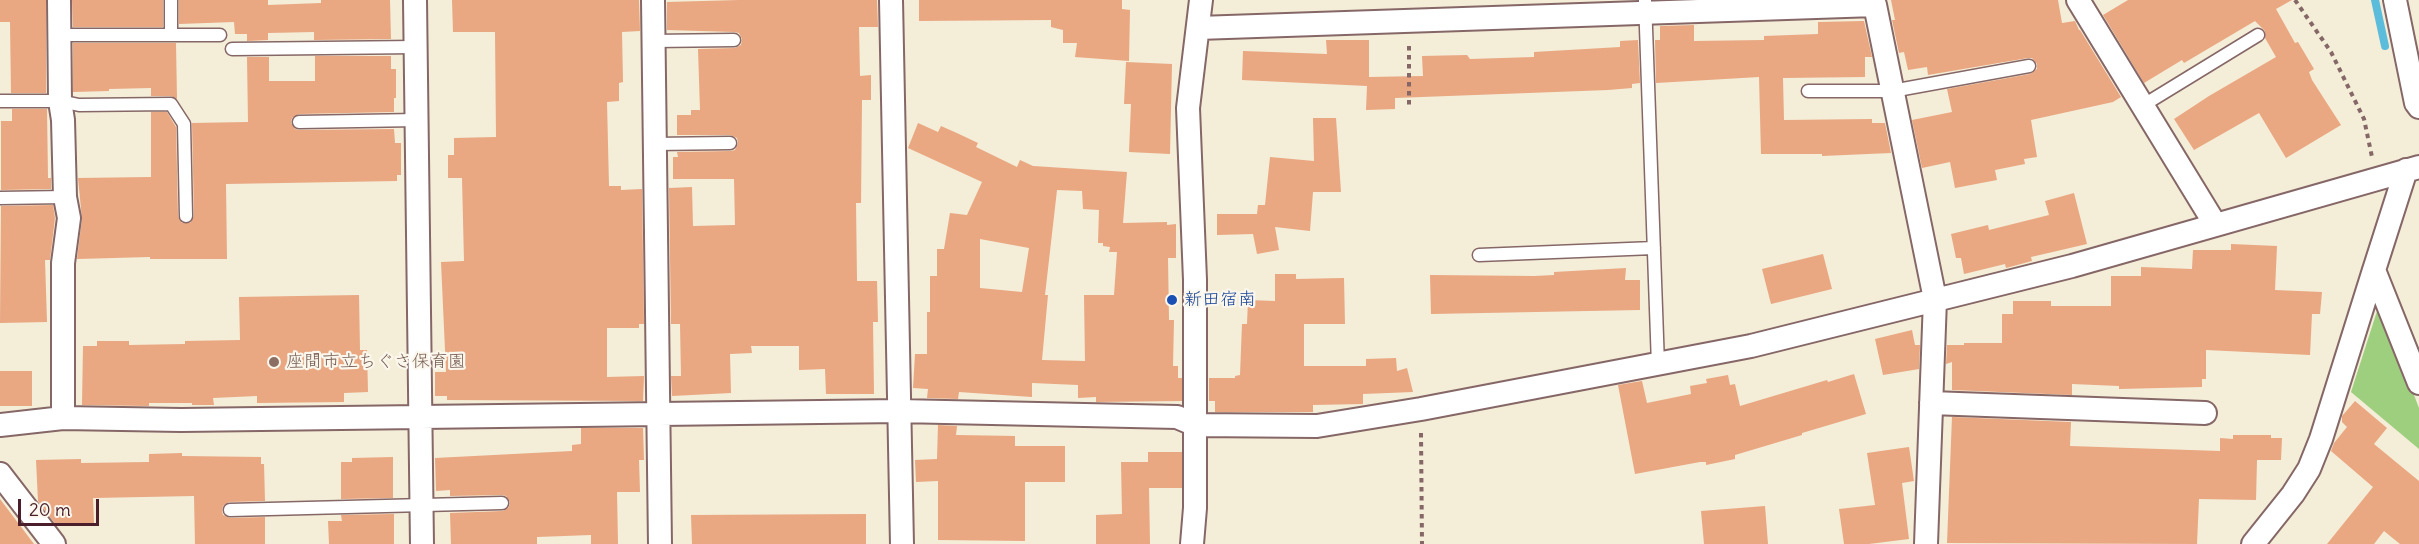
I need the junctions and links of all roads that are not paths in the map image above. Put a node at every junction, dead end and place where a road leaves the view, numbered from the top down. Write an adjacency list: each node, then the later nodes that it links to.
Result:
1 (59, 0): 11 (street)
2 (171, 0): 12 (lane)
3 (415, 0): 17 (street)
4 (652, 0): 16 (street)
5 (891, 0): 42 (street)
6 (1201, 0): 10 (street)
7 (2395, 0): 25 (street)
8 (2085, 2): 24 (street)
9 (1645, 7): 10 (street); 20 (street); 35 (lane)
10 (1198, 28): 48 (street)
11 (59, 35): 12 (lane); 23 (street)
12 (171, 35): 13 (lane)
13 (220, 35)
14 (2258, 35): 24 (lane)
15 (734, 40): 16 (lane)
16 (653, 41): 29 (street)
17 (416, 47): 18 (lane); 26 (street)
18 (232, 49)
19 (2029, 66): 20 (lane)
20 (1892, 91): 21 (lane); 38 (street)
21 (1808, 92)
22 (0, 101): 23 (lane)
23 (60, 101): 31 (street); 33 (lane)
24 (2142, 106): 34 (street)
25 (2419, 107)
26 (417, 120): 27 (lane); 45 (street)
27 (298, 122)
28 (730, 143): 29 (lane)
29 (654, 144): 44 (street)
30 (2412, 168): 34 (street); 37 (street)
31 (65, 197): 32 (lane); 46 (street)
32 (0, 198)
33 (186, 216)
34 (2215, 224): 38 (street)
35 (1654, 248): 36 (lane); 39 (lane)
36 (1479, 255)
37 (2374, 270): 40 (street); 59 (street)
38 (1935, 299): 39 (street); 41 (street)
39 (1658, 365): 48 (street)
40 (2419, 383)
41 (1931, 402): 43 (street); 58 (street)
42 (899, 411): 44 (street); 48 (street); 56 (street)
43 (2205, 412)
44 (658, 415): 45 (street); 55 (street)
45 (420, 416): 46 (street); 51 (street)
46 (63, 418): 47 (street)
47 (0, 425)
48 (1196, 425): 57 (street)
49 (0, 474): 53 (street)
50 (502, 503): 51 (lane)
51 (421, 505): 52 (lane); 54 (street)
52 (230, 510)
53 (54, 544)
54 (422, 544)
55 (660, 544)
56 (902, 544)
57 (1192, 544)
58 (1926, 544)
59 (2253, 544)

